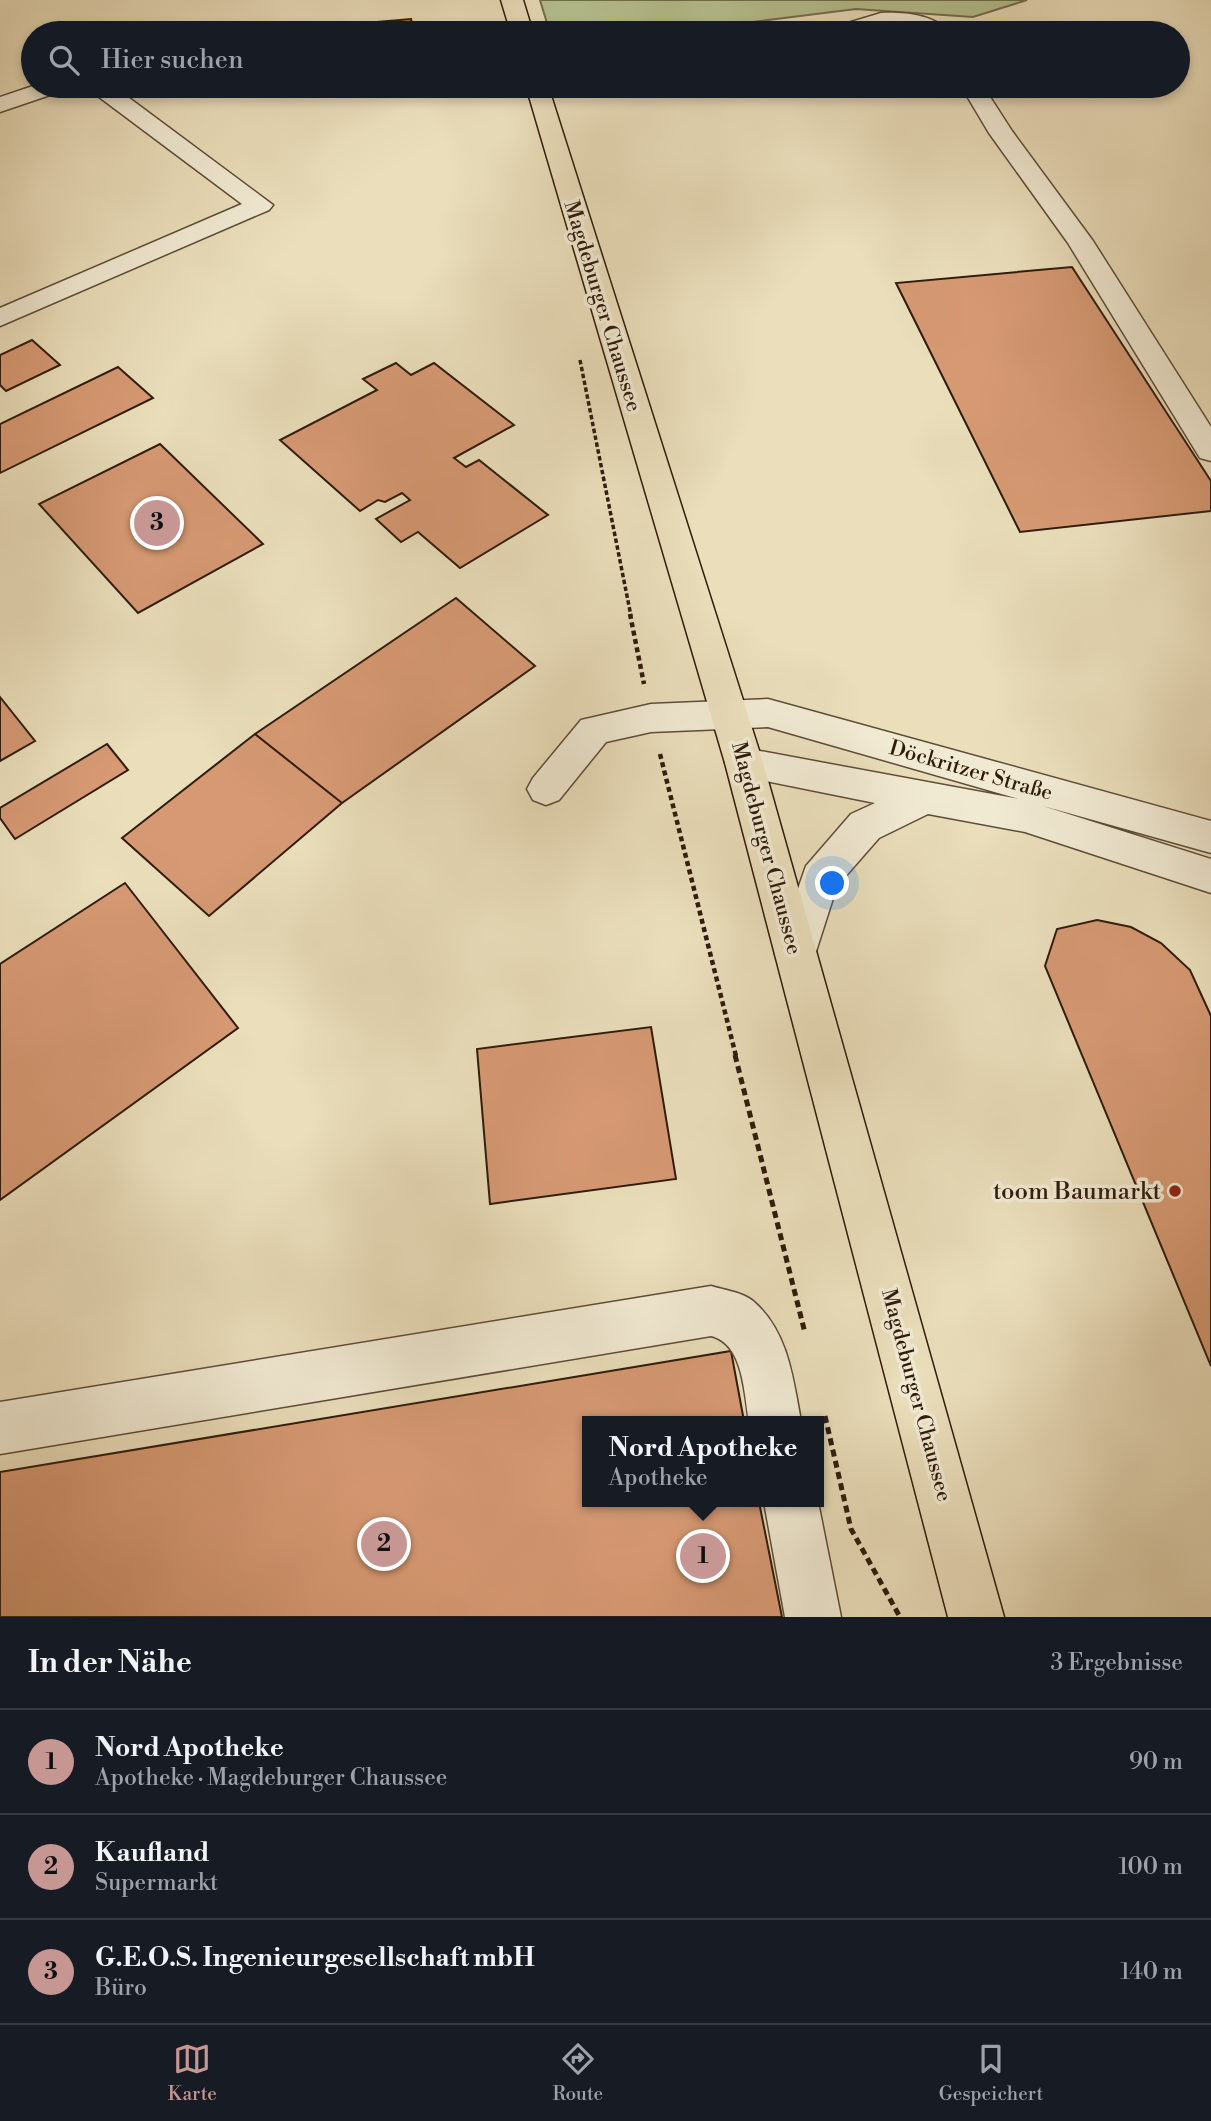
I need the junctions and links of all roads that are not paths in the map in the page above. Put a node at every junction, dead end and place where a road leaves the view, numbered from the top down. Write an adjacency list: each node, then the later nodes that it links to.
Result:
1 (512, 0): 2 (main road)
2 (518, 21)
3 (21, 98): 7 (street)
4 (115, 98): 8 (street)
5 (541, 98): 10 (main road, Magdeburger Chaussee)
6 (979, 98): 9 (street)
7 (0, 105)
8 (0, 318)
9 (1211, 451)
10 (729, 714): 11 (main road, Magdeburger Chaussee); 12 (street, Döckritzer Straße); 14 (street, Döckritzer Straße)
11 (744, 763): 13 (street, Döckritzer Straße); 16 (main road, Magdeburger Chaussee)
12 (546, 789)
13 (926, 797): 15 (street, Döckritzer Straße); 16 (street, Döckritzer Straße)
14 (1211, 837)
15 (1211, 876)
16 (796, 954): 21 (main road, Magdeburger Chaussee)
17 (774, 1416): 18 (street)
18 (0, 1428)
19 (792, 1507): 20 (street)
20 (813, 1617)
21 (976, 1617)

